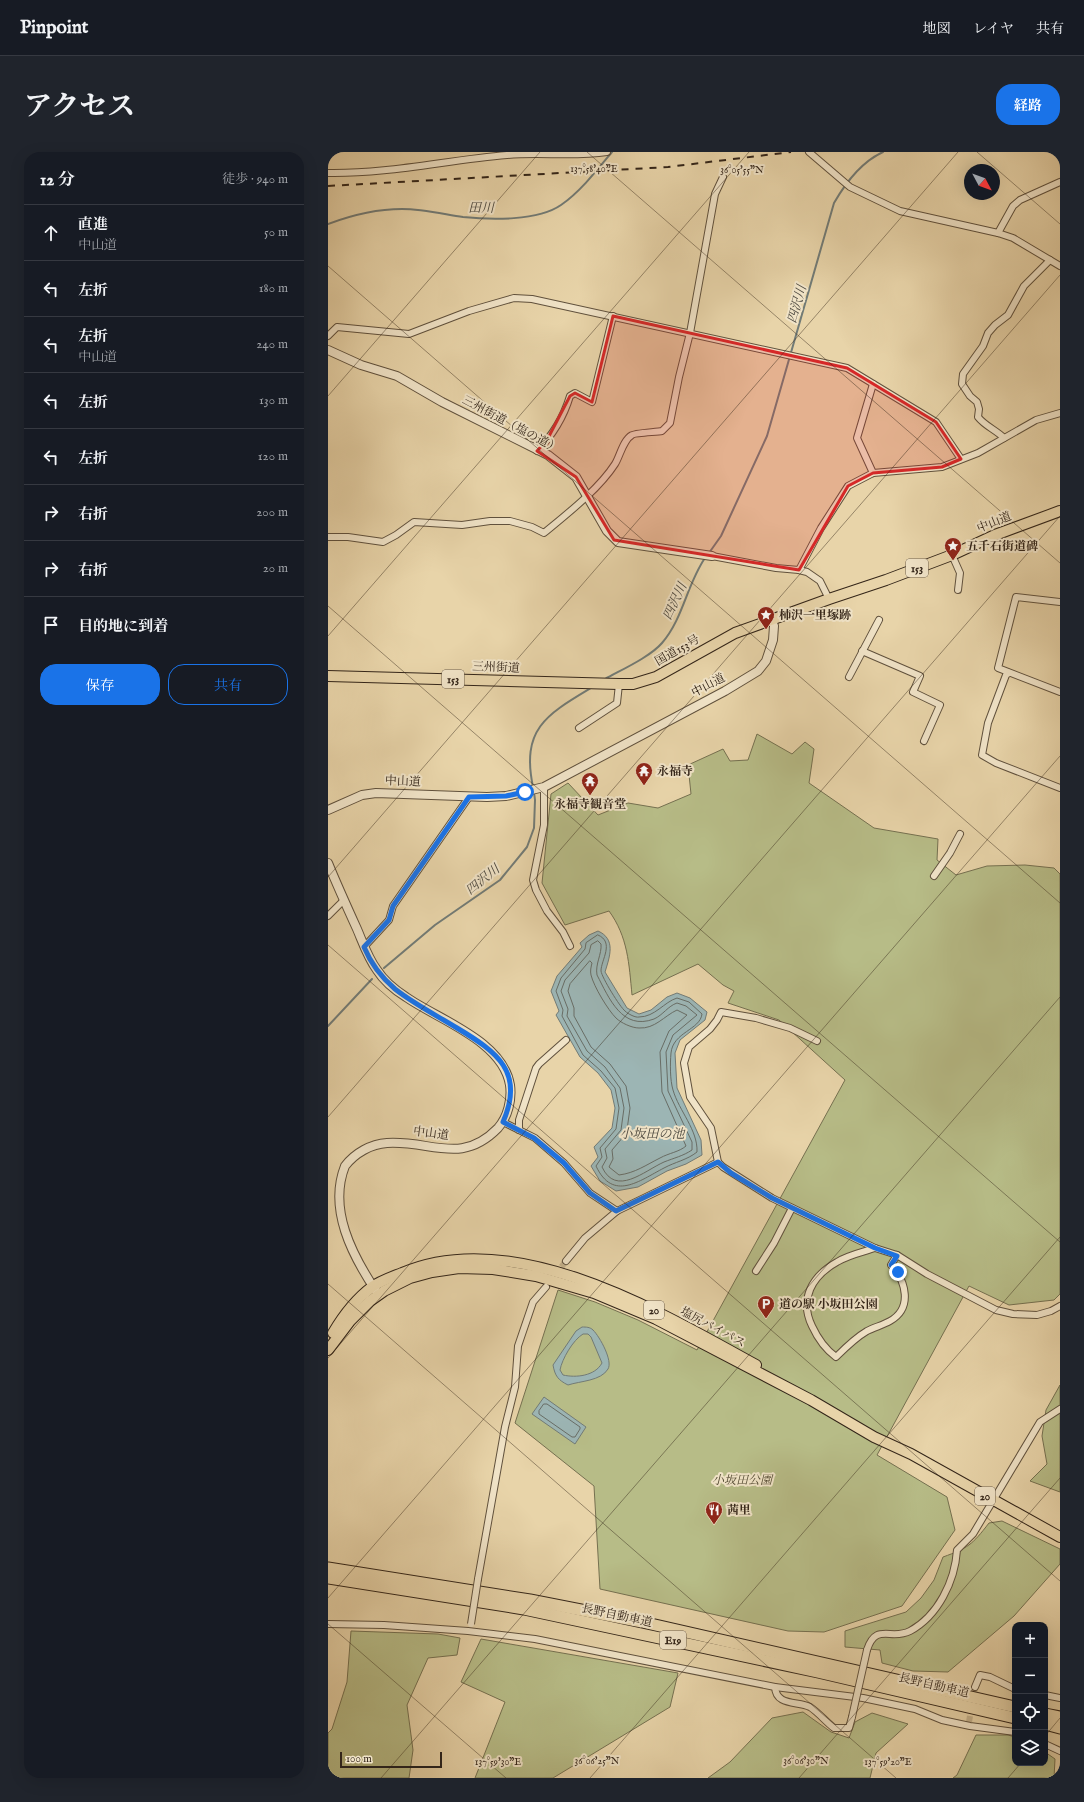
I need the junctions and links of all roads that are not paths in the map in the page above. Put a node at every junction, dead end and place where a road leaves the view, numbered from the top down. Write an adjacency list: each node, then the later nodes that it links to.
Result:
1 (607, 152): 3 (street)
2 (808, 152): 6 (street)
3 (328, 173)
4 (723, 177): 10 (street)
5 (1060, 182): 6 (street)
6 (998, 232): 7 (street)
7 (1050, 260): 8 (street); 15 (street)
8 (1060, 266)
9 (613, 316): 10 (street); 11 (street); 16 (street)
10 (690, 333): 13 (street); 19 (street)
11 (328, 336)
12 (328, 350): 16 (street, 三州街道（塩の道）)
13 (873, 384): 17 (street); 18 (street)
14 (1060, 414): 15 (street)
15 (1004, 438): 17 (street)
16 (537, 451): 19 (street, 三州街道（塩の道）)
17 (961, 459): 18 (street)
18 (873, 473): 24 (street)
19 (587, 495): 21 (street); 23 (street, 三州街道（塩の道）)
20 (1060, 511): 22 (highway, 中山道 / 153)
21 (328, 537)
22 (952, 555): 25 (street); 26 (highway, 中山道 / 153)
23 (712, 556): 24 (street, 三州街道（塩の道）)
24 (799, 570): 26 (street, 三州街道（塩の道）)
25 (958, 590)
26 (829, 599): 28 (highway, 中山道 / 153)
27 (1060, 602): 31 (street)
28 (772, 620): 35 (highway, 国道153号 / 153); 39 (street, 中山道)
29 (879, 620): 30 (street)
30 (862, 651): 33 (street); 38 (street)
31 (1009, 673): 36 (street); 40 (street)
32 (328, 676): 34 (highway, 三州街道 / 153)
33 (849, 677)
34 (590, 683): 35 (highway, 国道153号 / 153)
35 (615, 684): 37 (street)
36 (1060, 692)
37 (579, 728)
38 (924, 741)
39 (542, 788): 41 (street, 中山道); 48 (street)
40 (1060, 788)
41 (469, 797): 42 (street, 中山道); 49 (street)
42 (328, 810)
43 (960, 834): 45 (street)
44 (328, 862): 46 (street, 中山道)
45 (934, 876)
46 (344, 900): 47 (street); 49 (street, 中山道)
47 (328, 916)
48 (570, 946)
49 (364, 947): 52 (street, 中山道)
50 (566, 1040): 53 (street)
51 (817, 1041): 54 (street)
52 (503, 1122): 53 (street); 55 (street, 中山道)
53 (519, 1130): 57 (street)
54 (718, 1162): 56 (street); 57 (street)
55 (331, 1202)
56 (792, 1208): 59 (street); 62 (street)
57 (616, 1211): 61 (street)
58 (336, 1228): 64 (street)
59 (875, 1248): 60 (street); 60 (street)
60 (897, 1256): 65 (street)
61 (566, 1261)
62 (756, 1271)
63 (546, 1287): 74 (street, bridge)
64 (376, 1291): 66 (highway, 20); 67 (highway, 20); 69 (highway, 塩尻バイパス / 20)
65 (1060, 1306)
66 (328, 1342)
67 (328, 1350)
68 (1060, 1409): 69 (street)
69 (993, 1500): 70 (highway, 塩尻バイパス / 20); 75 (street, bridge)
70 (1060, 1537)
71 (328, 1568): 80 (highway, 長野自動車道 / E19)
72 (328, 1578): 82 (highway, 長野自動車道 / E19)
73 (328, 1624): 74 (street)
74 (468, 1631): 75 (street)
75 (775, 1687): 86 (street)
76 (975, 1688): 77 (street)
77 (1012, 1688)
78 (1048, 1696): 79 (street)
79 (1060, 1698)
80 (1012, 1706)
81 (1048, 1715): 83 (highway)
82 (1012, 1717)
83 (1060, 1717)
84 (1048, 1725): 85 (highway)
85 (1060, 1728)
86 (1012, 1731)
87 (1048, 1745): 88 (street)
88 (1060, 1751)

